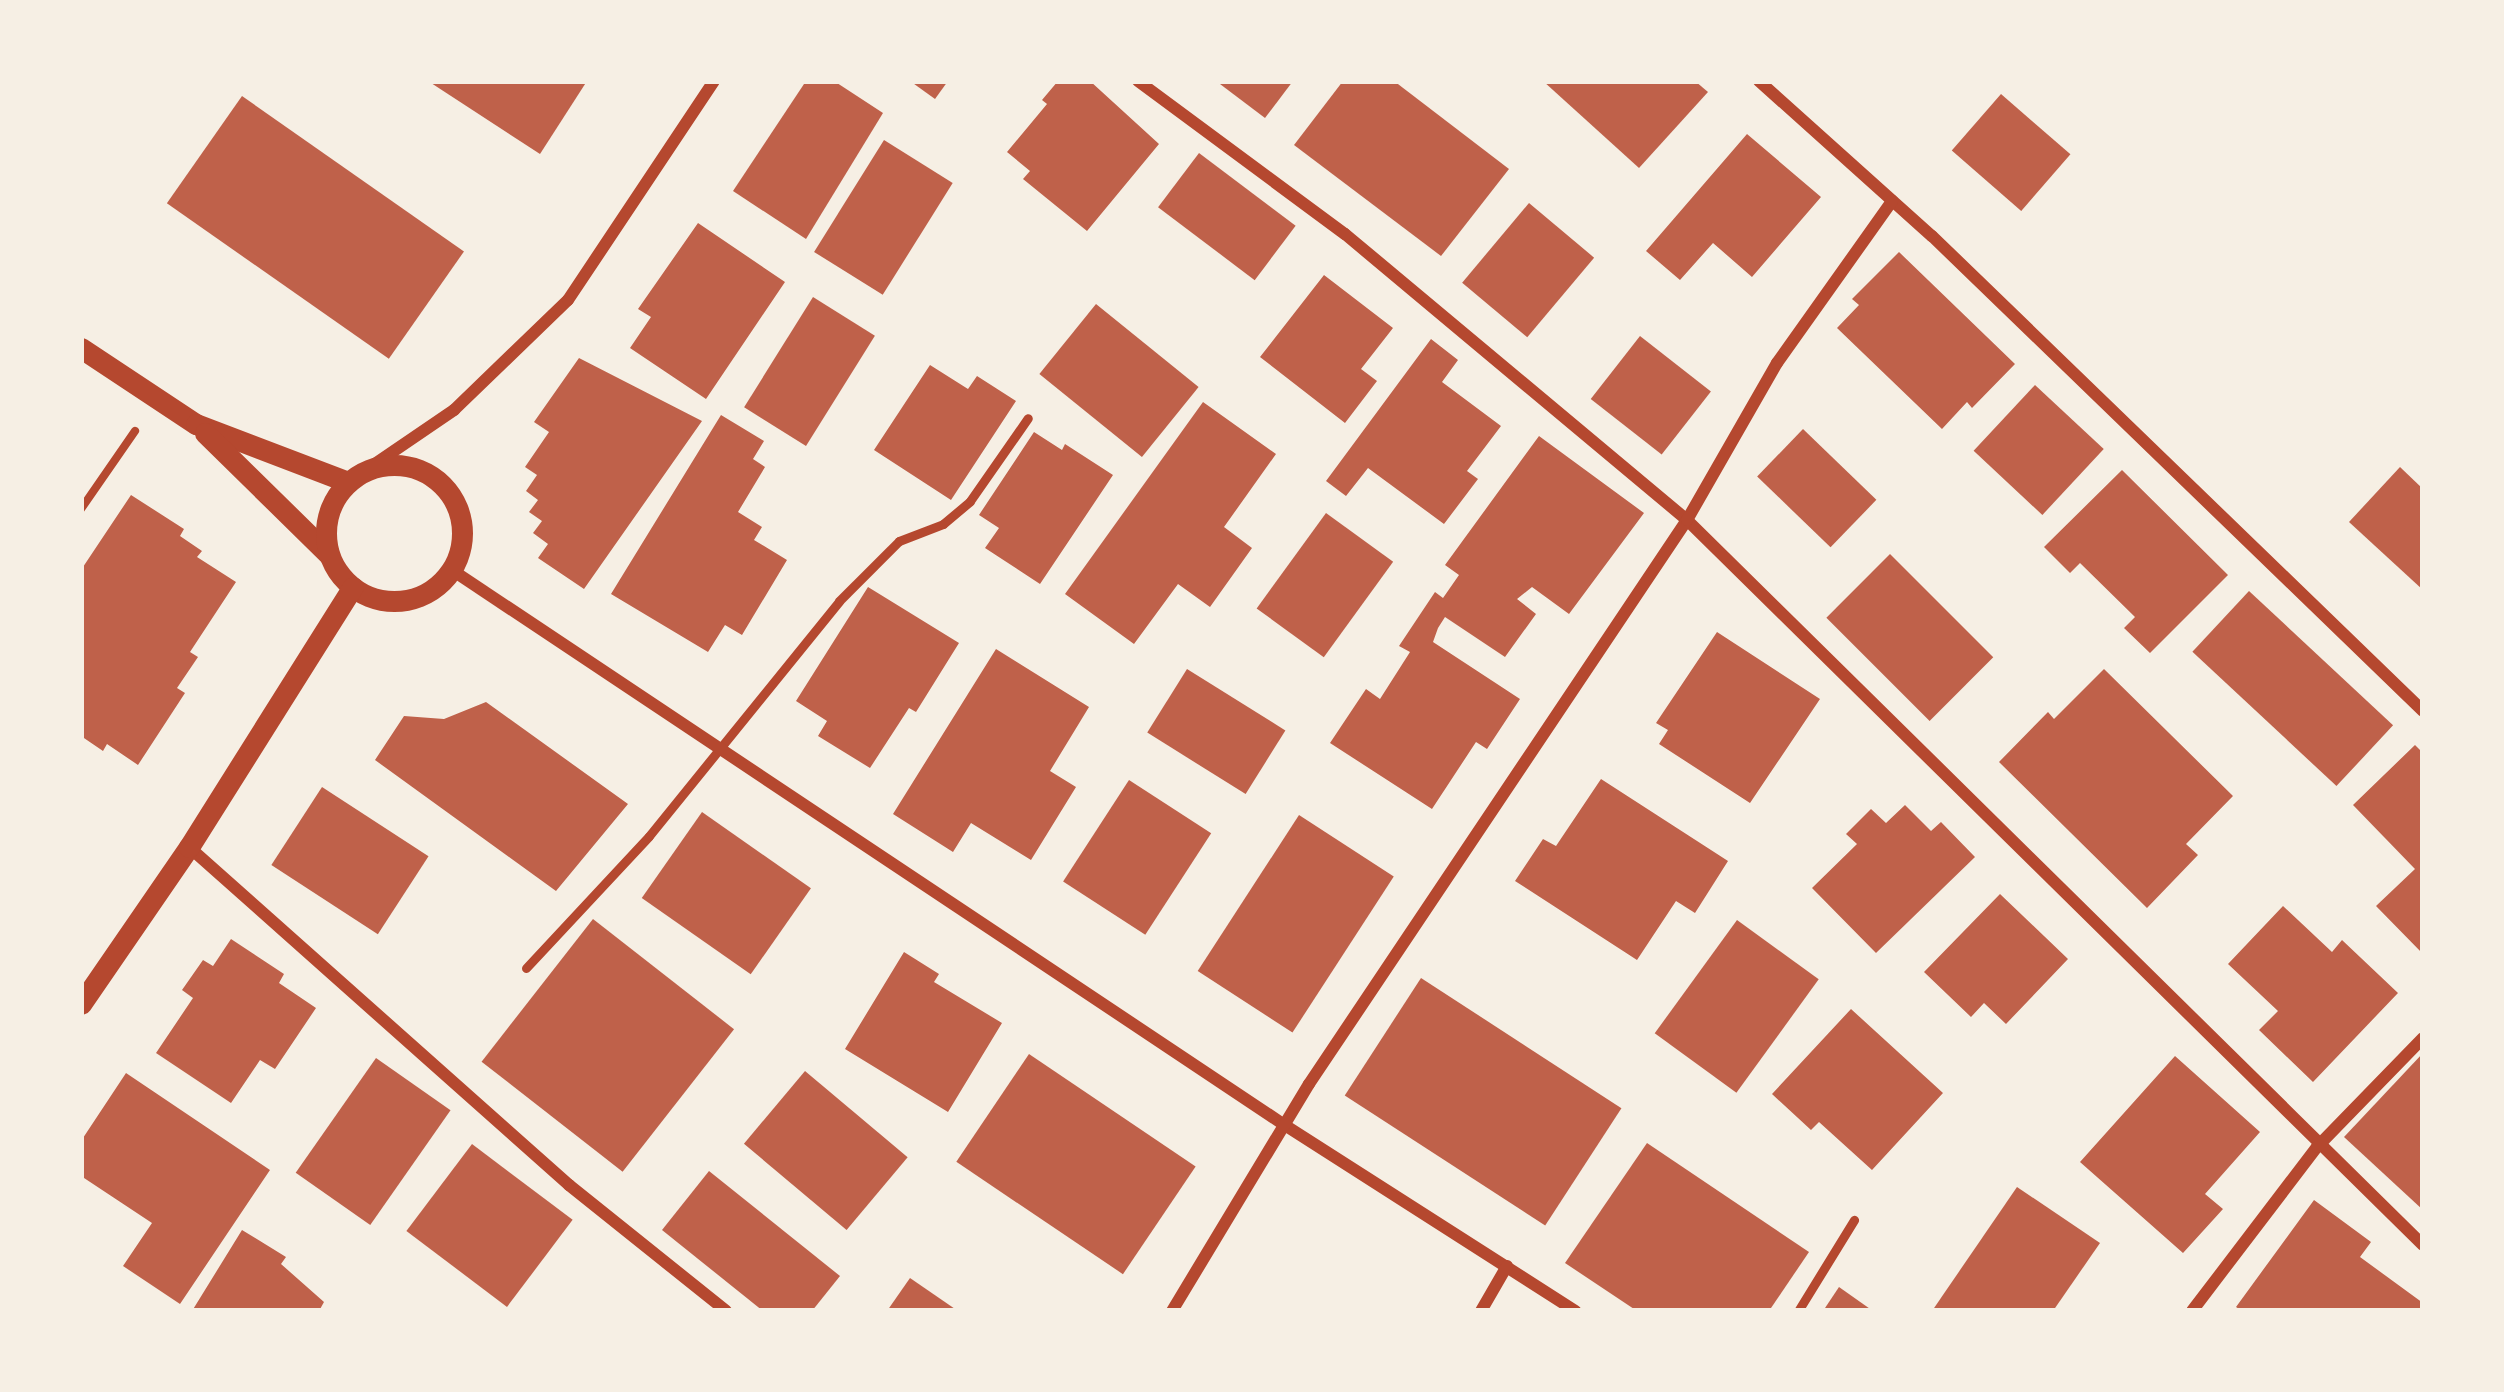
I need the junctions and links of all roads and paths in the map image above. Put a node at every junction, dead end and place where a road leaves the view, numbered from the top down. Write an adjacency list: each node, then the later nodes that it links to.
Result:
1 (714, 81): 9 (street)
2 (1138, 81): 11 (street)
3 (1759, 81): 4 (street)
4 (1892, 201): 11 (street); 15 (street)
5 (81, 348): 7 (street)
6 (1028, 418): 16 (lane)
7 (196, 424): 9 (street); 12 (street)
8 (135, 431): 10 (path)
9 (357, 476): 12 (street); 13 (street)
10 (81, 509)
11 (1687, 520): 21 (street); 22 (street)
12 (329, 555): 14 (street)
13 (452, 570): 14 (street); 16 (street)
14 (353, 587): 17 (street)
15 (2423, 711)
16 (719, 748): 18 (lane); 21 (street)
17 (188, 847): 19 (street); 26 (street)
18 (526, 968)
19 (81, 1004)
20 (2423, 1037): 22 (street)
21 (1283, 1124): 25 (street); 27 (street)
22 (2317, 1147): 24 (street); 31 (street)
23 (1854, 1220): 30 (lane)
24 (2423, 1245)
25 (1507, 1267): 28 (street); 29 (street)
26 (726, 1311)
27 (1172, 1311)
28 (1481, 1311)
29 (1575, 1311)
30 (1798, 1311)
31 (2192, 1311)

